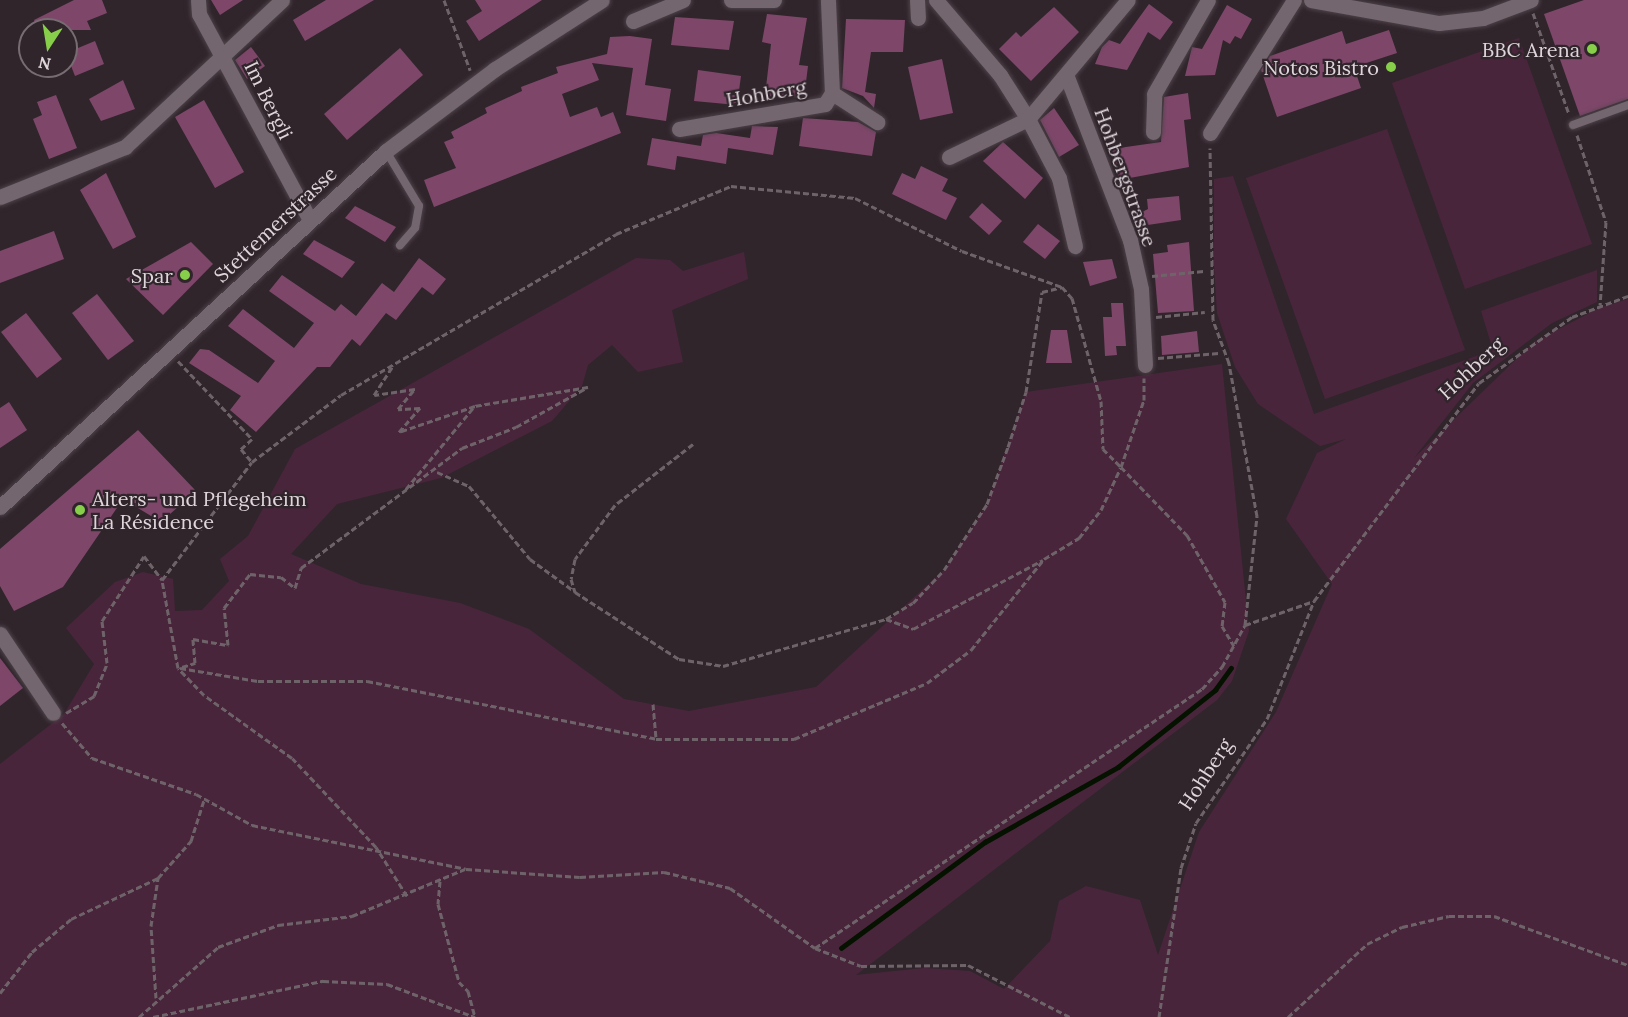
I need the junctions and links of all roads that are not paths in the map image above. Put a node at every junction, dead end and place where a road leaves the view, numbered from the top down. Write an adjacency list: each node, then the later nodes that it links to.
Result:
1 (198, 0): 17 (street, Im Bergli)
2 (282, 0): 17 (street)
3 (602, 0): 27 (street, Stettemerstrasse)
4 (682, 0): 16 (street)
5 (731, 0): 6 (street)
6 (774, 0)
7 (828, 0): 19 (street, Hohberg)
8 (917, 0): 15 (street)
9 (936, 0): 21 (street)
10 (1128, 0): 18 (street)
11 (1208, 0): 25 (street, Hohbergstrasse)
12 (1294, 0): 26 (street)
13 (1311, 0): 14 (street)
14 (1530, 0)
15 (918, 18)
16 (633, 21)
17 (222, 53): 29 (street); 30 (street, Im Bergli)
18 (1067, 77): 21 (street); 33 (street, Hohbergstrasse)
19 (832, 93): 22 (street); 24 (street, Hohberg)
20 (1628, 105): 23 (lane)
21 (1028, 119): 28 (street); 32 (street)
22 (877, 122)
23 (1573, 125)
24 (679, 129)
25 (1153, 132)
26 (1210, 133)
27 (386, 151): 30 (street, Stettemerstrasse); 31 (lane)
28 (949, 157)
29 (0, 197)
30 (309, 218): 34 (street, Stettemerstrasse)
31 (400, 244)
32 (1075, 246)
33 (1148, 362)
34 (0, 507)
35 (0, 634): 36 (street)
36 (55, 716)

